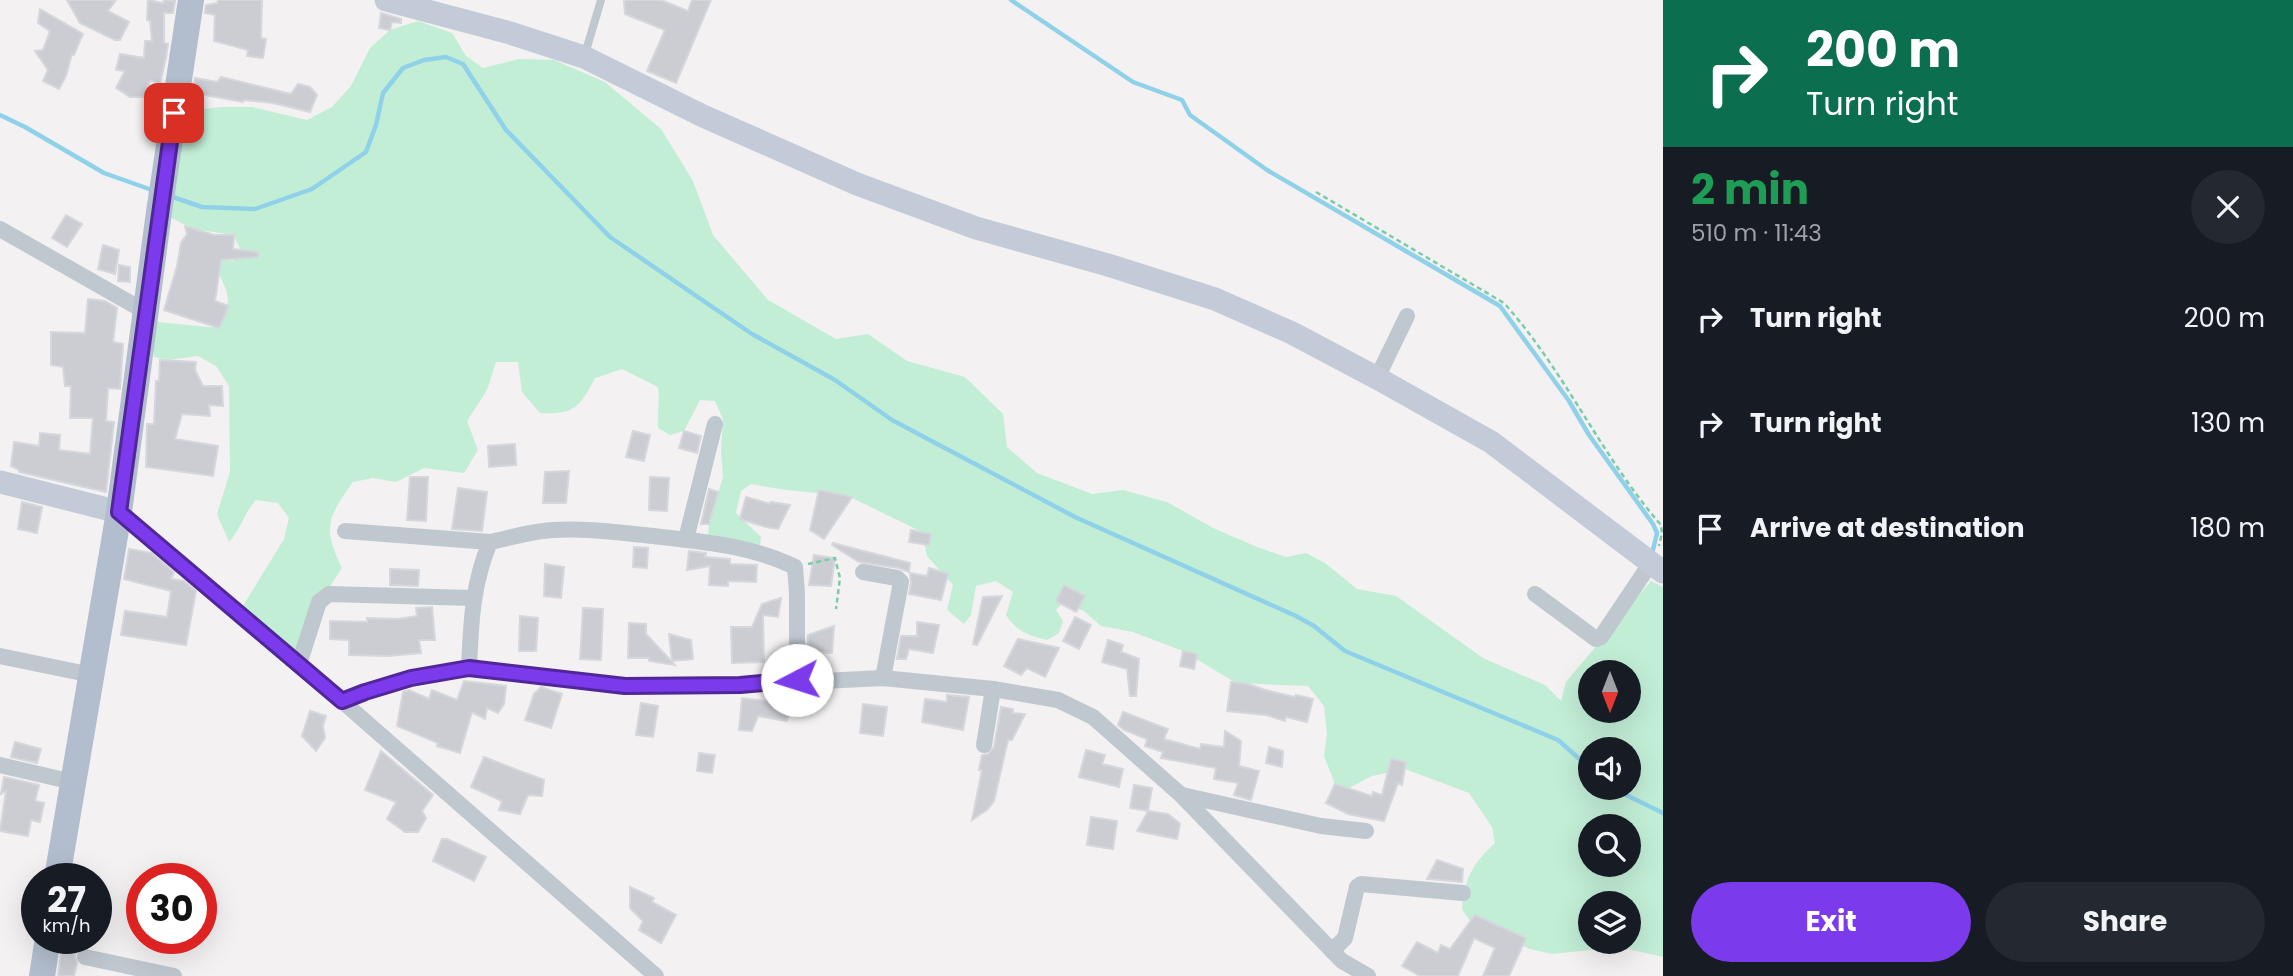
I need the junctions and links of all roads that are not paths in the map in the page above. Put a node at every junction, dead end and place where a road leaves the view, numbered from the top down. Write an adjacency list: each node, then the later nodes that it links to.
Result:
1 (386, 0): 4 (street)
2 (601, 0): 4 (lane)
3 (187, 2): 6 (main road)
4 (584, 57): 8 (street)
5 (0, 229): 6 (street)
6 (146, 312): 11 (main road)
7 (1407, 316): 8 (street)
8 (1377, 378): 15 (street)
9 (715, 424): 13 (street)
10 (0, 482): 11 (street)
11 (119, 512): 20 (street); 22 (main road)
12 (345, 531): 14 (street)
13 (685, 539): 14 (street); 24 (street)
14 (490, 542): 18 (street)
15 (1656, 568): 17 (street)
16 (863, 572): 23 (street)
17 (1535, 594)
18 (472, 598): 20 (street); 21 (street)
19 (0, 656): 22 (street)
20 (299, 664): 26 (street)
21 (469, 668): 24 (street); 26 (street)
22 (92, 675): 29 (main road)
23 (883, 678): 24 (street); 25 (street)
24 (797, 680)
25 (993, 689): 27 (street); 30 (street)
26 (342, 701): 39 (street)
27 (984, 745)
28 (0, 765): 29 (street)
29 (73, 782): 32 (main road)
30 (1180, 794): 31 (street); 34 (street)
31 (1366, 831)
32 (60, 863)
33 (1463, 893): 34 (street)
34 (1332, 951): 40 (street)
35 (45, 954): 37 (main road)
36 (85, 957): 38 (street)
37 (41, 976)
38 (174, 976)
39 (656, 976)
40 (1368, 976)

